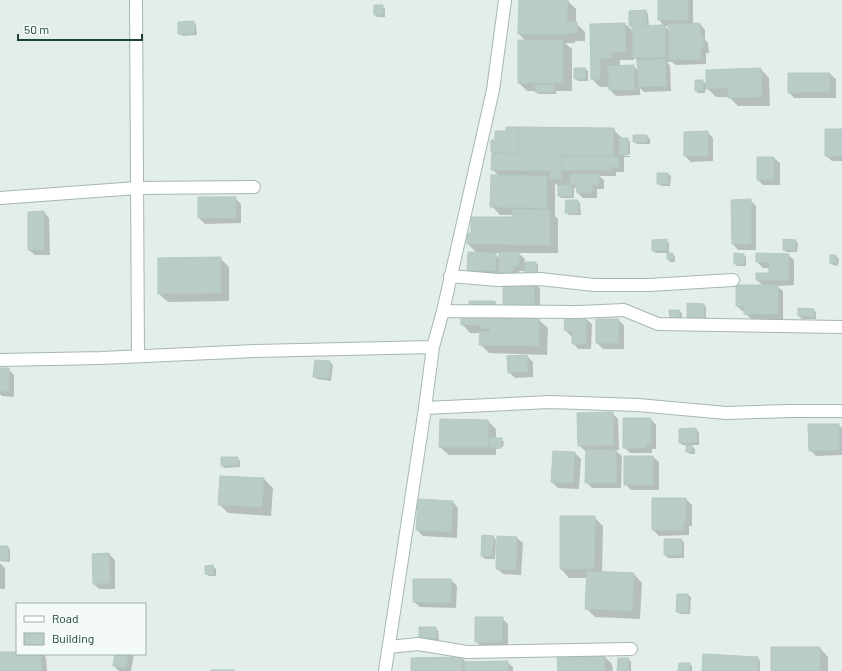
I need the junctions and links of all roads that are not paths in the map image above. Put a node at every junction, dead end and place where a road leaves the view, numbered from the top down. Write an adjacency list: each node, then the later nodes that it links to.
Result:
1 (136, 0): 4 (street)
2 (505, 0): 6 (street)
3 (254, 187): 4 (street)
4 (137, 188): 5 (street); 11 (street)
5 (0, 198)
6 (450, 276): 7 (street); 8 (street)
7 (733, 280)
8 (443, 311): 9 (street); 10 (street)
9 (842, 327)
10 (432, 347): 11 (street); 13 (street)
11 (138, 356): 12 (street)
12 (0, 360)
13 (426, 408): 14 (street); 15 (street)
14 (842, 411)
15 (389, 647): 16 (street); 17 (street)
16 (631, 649)
17 (385, 671)

